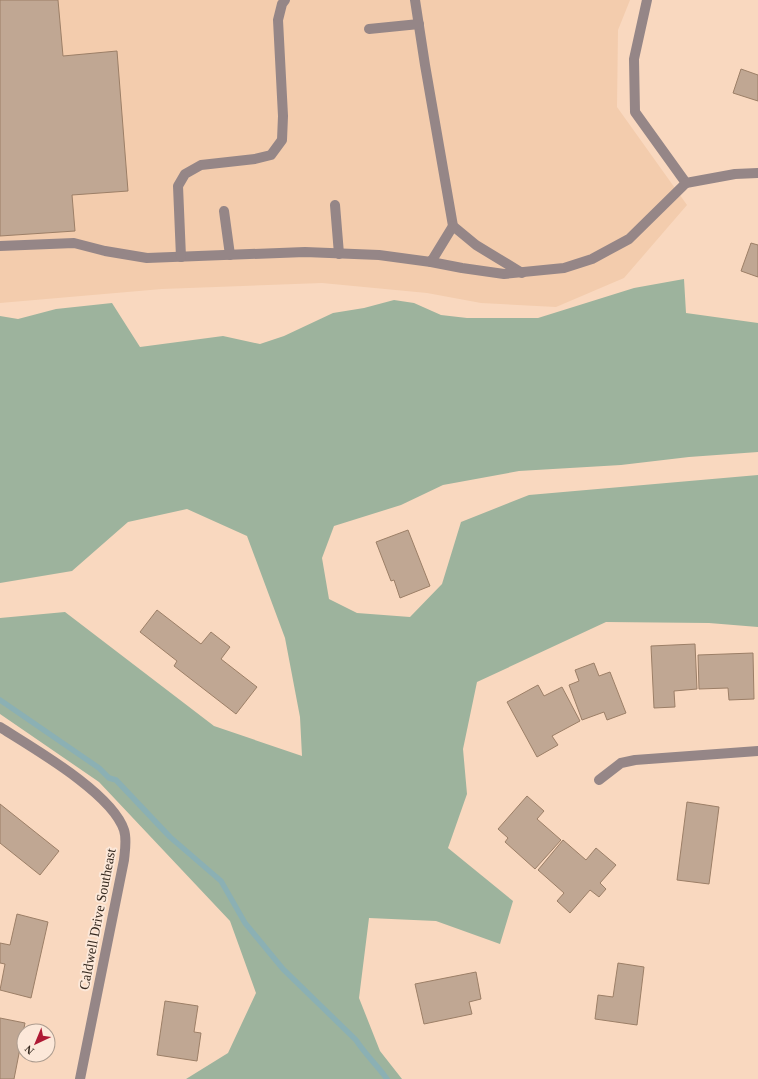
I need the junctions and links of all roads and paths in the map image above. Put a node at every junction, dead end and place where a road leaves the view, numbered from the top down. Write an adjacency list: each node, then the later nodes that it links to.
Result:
1 (285, 0): 14 (street)
2 (415, 0): 4 (street)
3 (647, 0): 7 (street)
4 (419, 24): 5 (street); 10 (street)
5 (369, 29)
6 (758, 173): 7 (street)
7 (686, 183): 16 (street)
8 (335, 205): 12 (street)
9 (224, 211): 13 (street)
10 (452, 226): 15 (street); 16 (street)
11 (0, 246): 14 (street)
12 (339, 254): 13 (street); 15 (street)
13 (230, 255): 14 (street)
14 (181, 257)
15 (431, 262): 16 (street)
16 (522, 273)
17 (0, 727): 20 (street, Caldwell Drive Southeast)
18 (758, 751): 19 (street)
19 (599, 780)
20 (80, 1079)

